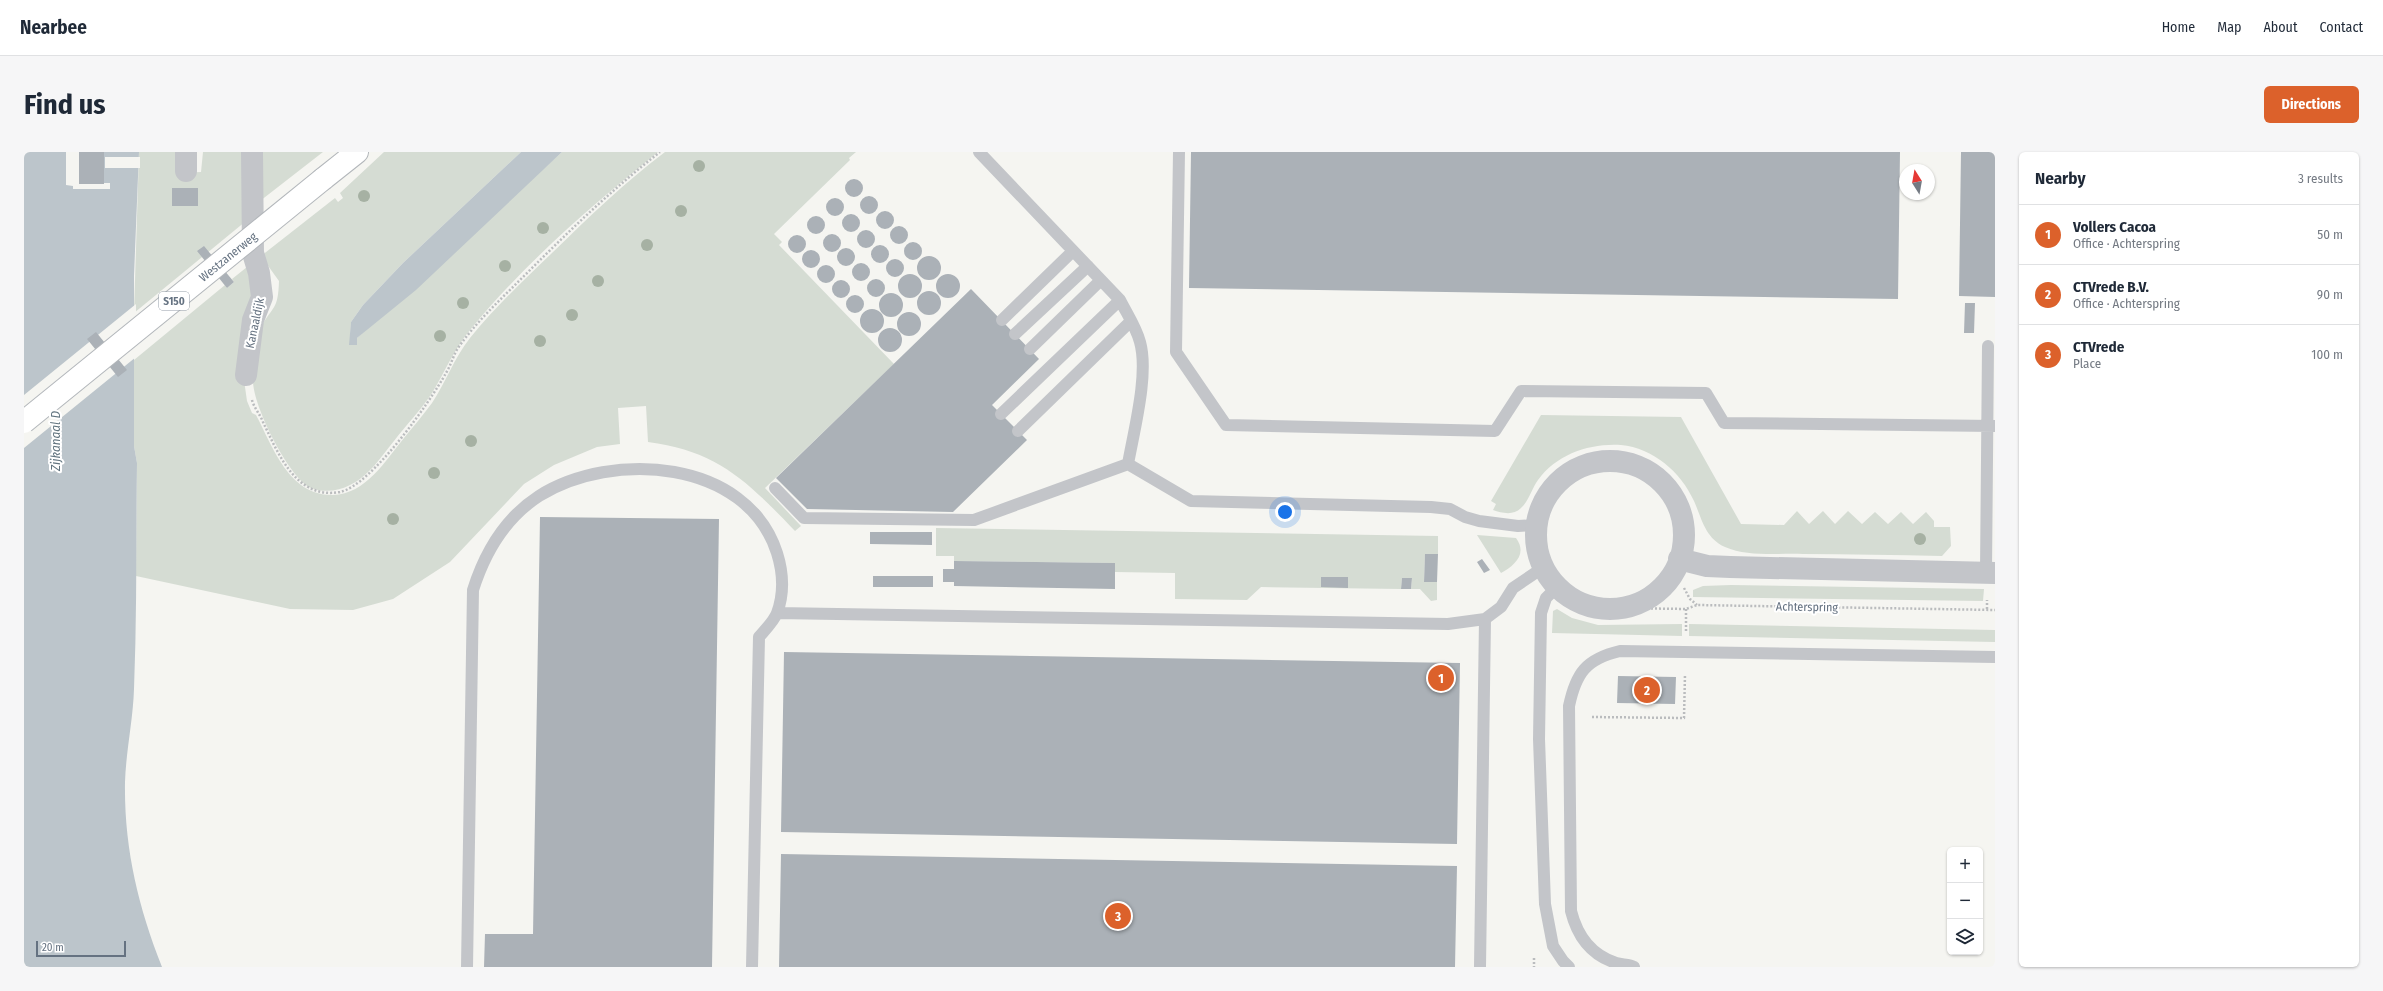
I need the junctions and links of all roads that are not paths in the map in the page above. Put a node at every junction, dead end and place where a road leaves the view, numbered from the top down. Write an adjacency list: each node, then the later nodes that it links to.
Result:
1 (252, 152): 14 (street, Kanaaldijk)
2 (357, 152): 16 (main road, Westzanerweg / S150, bridge)
3 (979, 152): 5 (lane)
4 (1179, 152): 17 (lane)
5 (1073, 251): 6 (lane); 9 (lane)
6 (1088, 266): 7 (lane); 11 (lane)
7 (1101, 280): 8 (lane); 13 (lane)
8 (1120, 300): 10 (lane); 15 (lane)
9 (1002, 320)
10 (1132, 321): 18 (lane); 19 (lane)
11 (1015, 334)
12 (1988, 346): 17 (lane)
13 (1030, 349)
14 (246, 375)
15 (1001, 414)
16 (24, 422)
17 (1991, 426): 24 (lane)
18 (1018, 431)
19 (1128, 464): 20 (lane); 21 (lane)
20 (775, 488)
21 (1537, 525): 22 (street); 23 (street)
22 (1680, 559): 24 (street); 25 (street)
23 (1544, 567): 25 (street); 27 (lane)
24 (1990, 572)
25 (1557, 587): 32 (lane)
26 (777, 613): 27 (lane); 29 (lane); 30 (lane)
27 (1486, 619): 31 (lane)
28 (1995, 657): 33 (lane)
29 (467, 967)
30 (752, 967)
31 (1480, 967)
32 (1569, 967)
33 (1634, 967)

